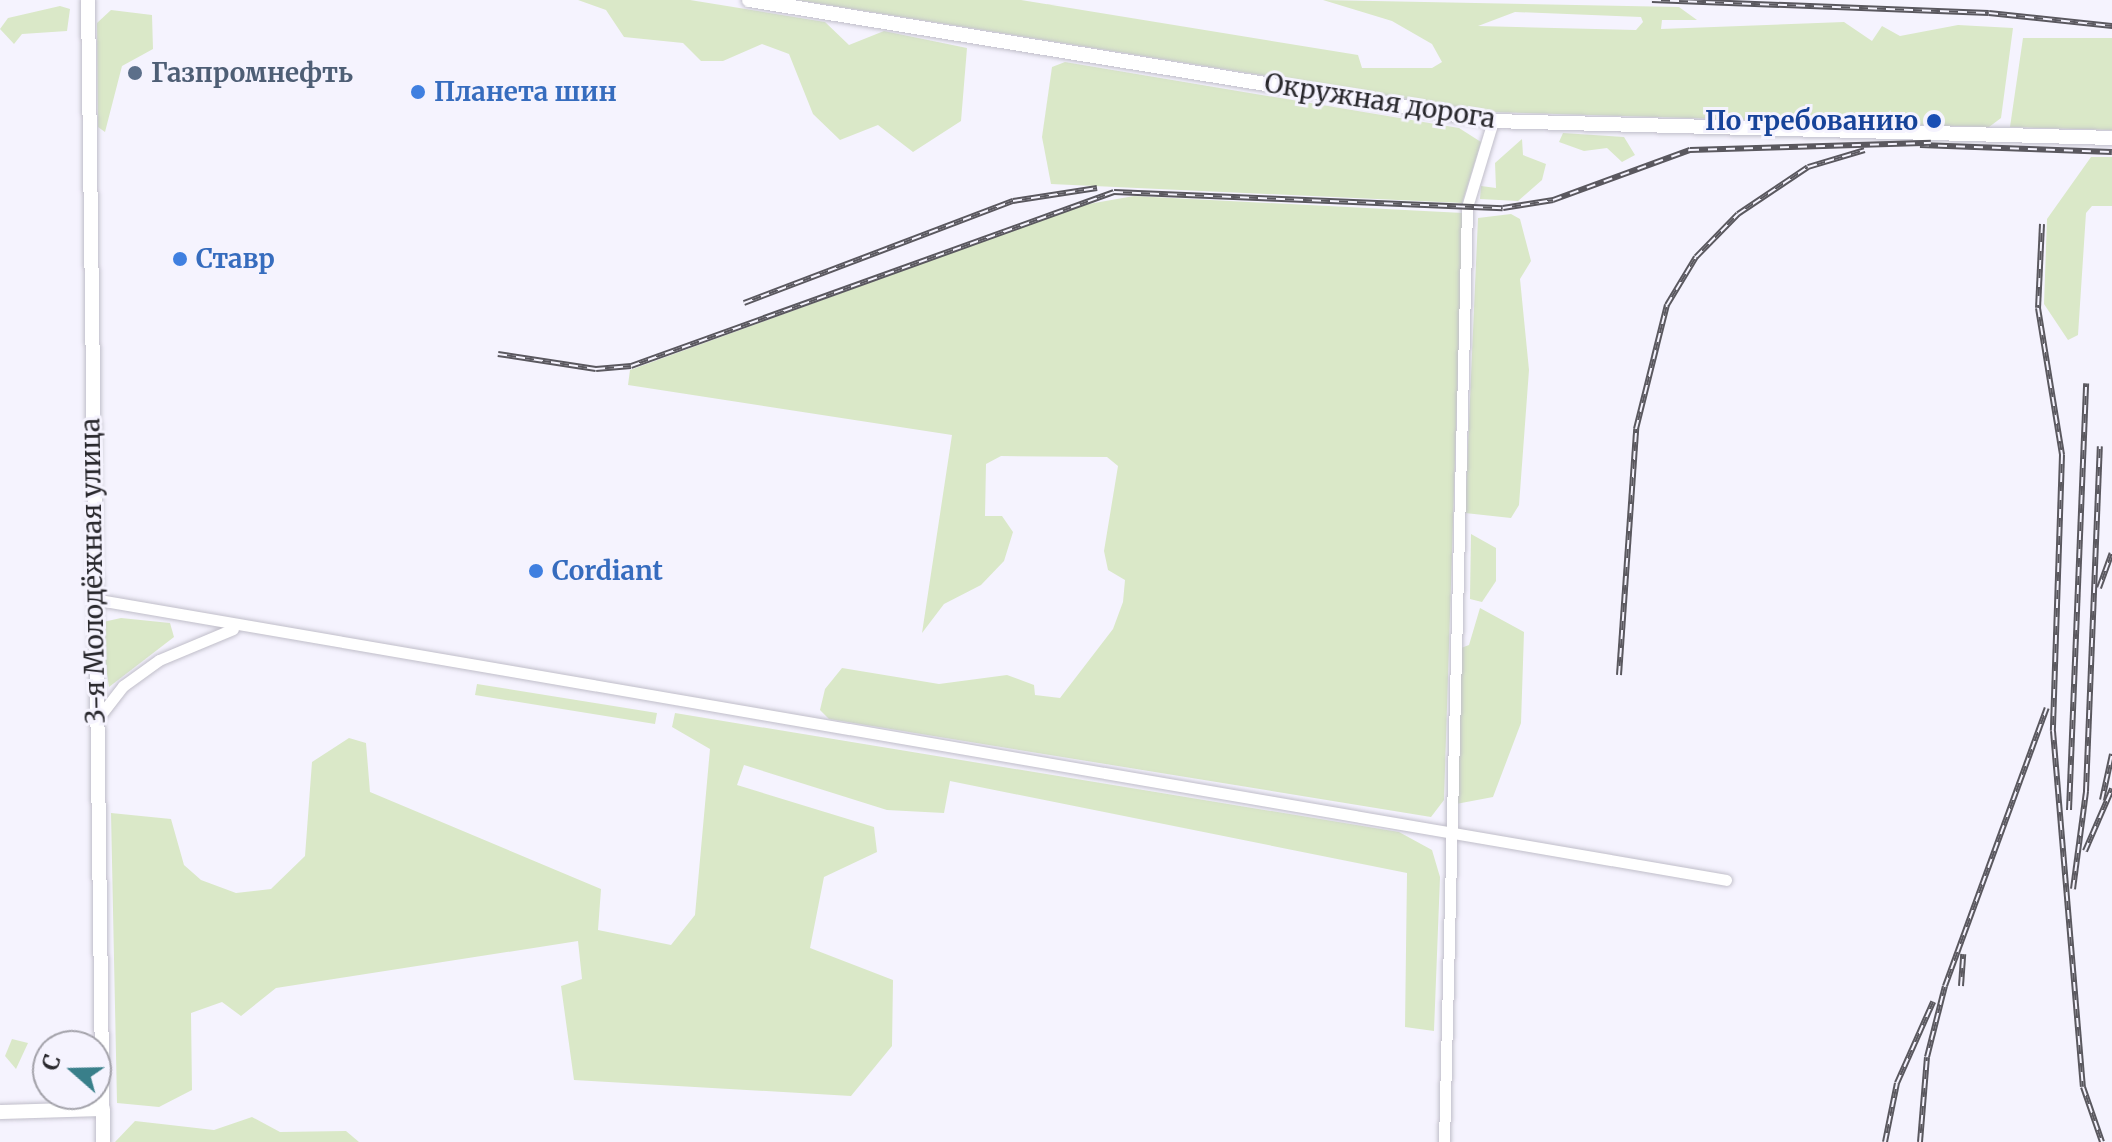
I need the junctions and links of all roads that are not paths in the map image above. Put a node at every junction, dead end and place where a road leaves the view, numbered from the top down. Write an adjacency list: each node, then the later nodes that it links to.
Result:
1 (88, 0): 5 (main road, 3-я Молодёжная улица)
2 (749, 0): 3 (main road, Окружная дорога)
3 (1493, 121): 4 (main road, Окружная дорога); 8 (street)
4 (2112, 138)
5 (93, 599): 6 (street); 7 (main road, 3-я Молодёжная улица)
6 (234, 629): 7 (street); 8 (street)
7 (95, 722): 10 (main road, 3-я Молодёжная улица)
8 (1449, 828): 9 (street); 15 (street)
9 (1726, 880)
10 (101, 1030)
11 (69, 1110): 13 (main road)
12 (103, 1110): 14 (main road, 3-я Молодёжная улица)
13 (0, 1112)
14 (103, 1142)
15 (1444, 1142)

